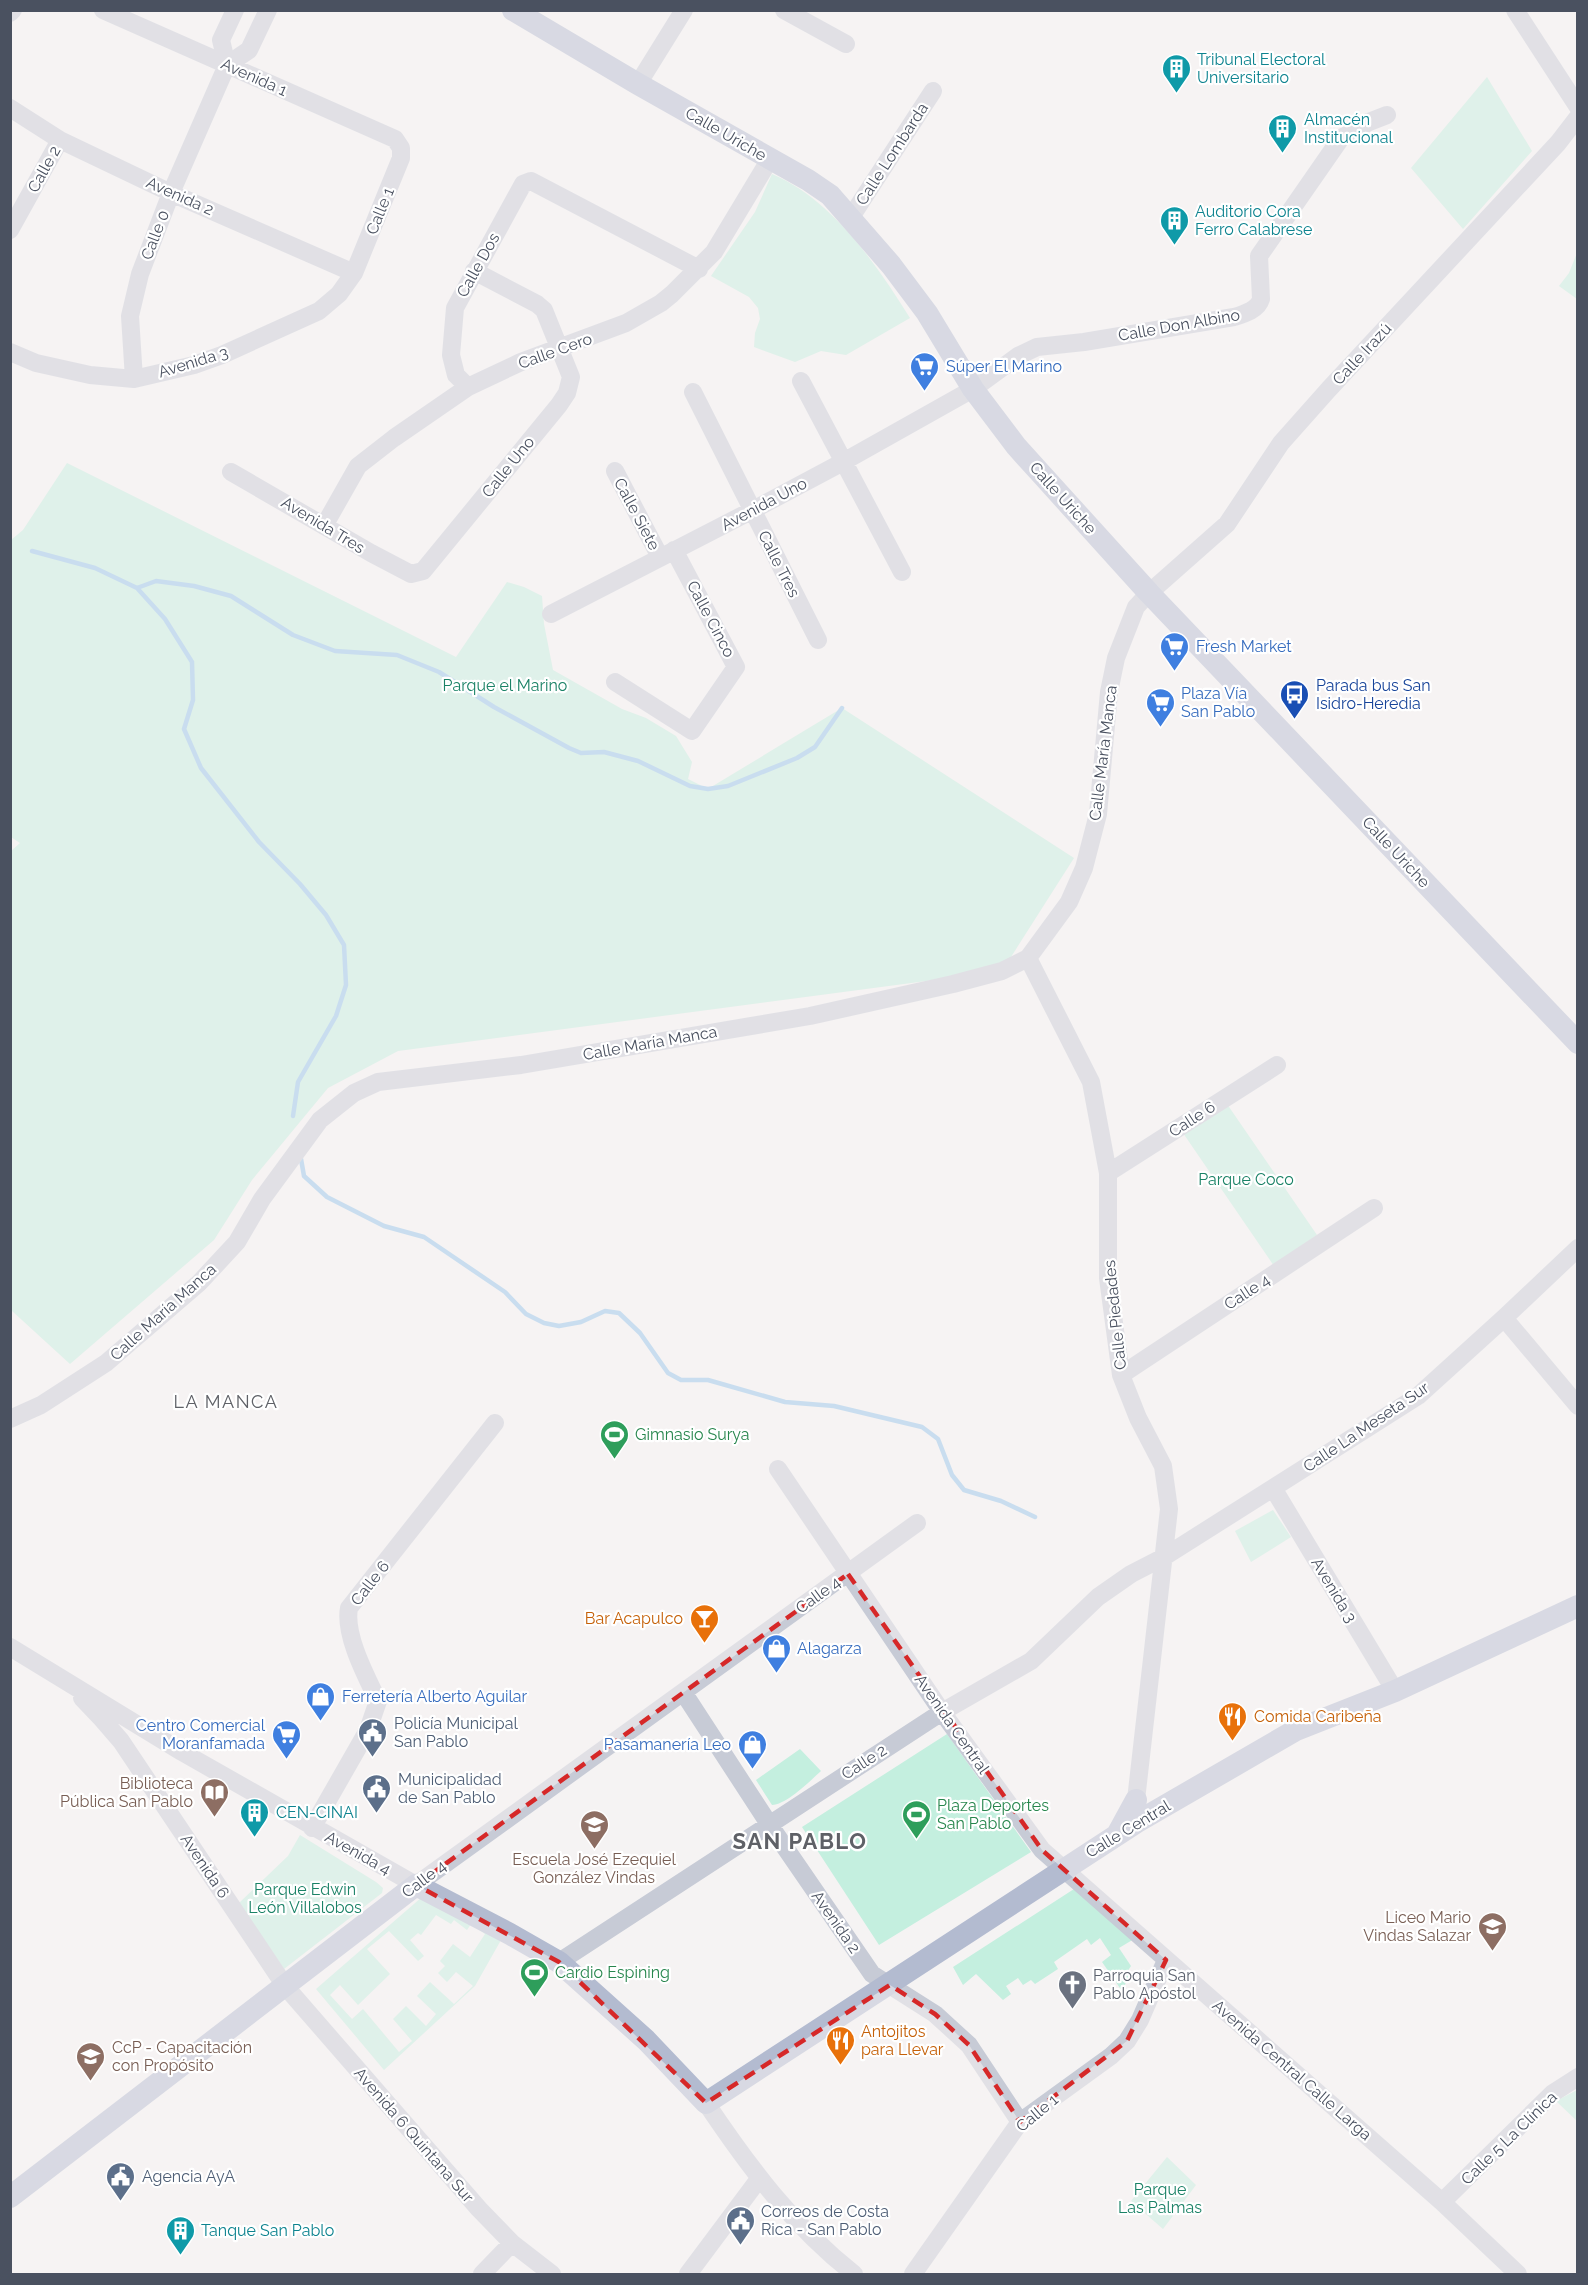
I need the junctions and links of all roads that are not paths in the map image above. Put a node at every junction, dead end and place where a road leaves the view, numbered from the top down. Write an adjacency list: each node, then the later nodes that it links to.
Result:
1 (104, 10): 9 (street, Avenida 1)
2 (235, 10): 9 (street)
3 (268, 10): 9 (street, Calle 0)
4 (513, 10): 10 (main road, Calle Uriche)
5 (684, 10): 10 (street)
6 (784, 10): 8 (street)
7 (1515, 10): 12 (street)
8 (846, 44)
9 (228, 66): 16 (street, Avenida 1); 18 (street, Calle 0)
10 (638, 84): 17 (main road, Calle Uriche)
11 (933, 92): 19 (street, Calle Lombarda)
12 (1576, 105): 39 (street, Calle Irazú)
13 (10, 108): 15 (street, Avenida 2)
14 (1387, 115): 29 (street, Calle Don Albino)
15 (60, 140): 18 (street, Avenida 2); 20 (street, Calle 2)
16 (401, 148): 23 (street, Calle 1)
17 (770, 159): 19 (main road, Calle Uriche); 21 (street, Calle Cero)
18 (171, 192): 23 (street, Avenida 2); 26 (street, Calle 0)
19 (851, 217): 29 (main road, Calle Uriche)
20 (10, 230)
21 (699, 269): 22 (street, Calle Dos); 24 (street, Calle Cero)
22 (474, 271): 24 (street, Calle Uno); 28 (street, Calle Dos)
23 (354, 273): 26 (street, Avenida 3)
24 (559, 348): 28 (street, Calle Cero); 38 (street, Calle Uno)
25 (10, 352): 26 (street, Avenida 3)
26 (134, 379)
27 (801, 381): 31 (street)
28 (468, 387): 35 (street, Calle Cero)
29 (973, 388): 31 (street, Avenida Uno); 39 (main road, Calle Uriche)
30 (693, 392): 34 (street, Calle Tres)
31 (843, 462): 34 (street, Avenida Uno); 37 (street)
32 (615, 471): 36 (street, Calle Siete)
33 (231, 472): 35 (street, Avenida Tres)
34 (751, 512): 36 (street, Avenida Uno); 41 (street, Calle Tres)
35 (324, 526): 38 (street, Avenida Tres)
36 (667, 553): 40 (street, Avenida Uno); 42 (street, Calle Cinco)
37 (902, 572)
38 (416, 574)
39 (1149, 593): 43 (street, Calle María Manca); 44 (main road, Calle Uriche)
40 (551, 614)
41 (818, 640)
42 (615, 682)
43 (1029, 958): 46 (street, Calle Piedades); 52 (street, Calle María Manca)
44 (1578, 1043)
45 (1276, 1065): 46 (street, Calle 6)
46 (1108, 1173): 50 (street, Calle Piedades)
47 (1374, 1208): 50 (street, Calle 4)
48 (1578, 1248): 49 (street, Calle La Meseta Sur)
49 (1504, 1318): 51 (street); 55 (street, Calle La Meseta Sur)
50 (1121, 1376): 57 (street, Calle Piedades)
51 (1578, 1406)
52 (10, 1419)
53 (495, 1423): 69 (street, Calle 6)
54 (778, 1469): 58 (street, Avenida Central)
55 (1273, 1488): 57 (street, Calle La Meseta Sur); 62 (street, Avenida 3)
56 (917, 1523): 58 (street, Calle 4)
57 (1164, 1557): 64 (street, Calle 2); 67 (street, Calle Piedades)
58 (848, 1574): 63 (street, Calle 4); 64 (street, Avenida Central)
59 (1578, 1606): 62 (main road, Calle Central)
60 (10, 1647): 61 (street)
61 (49, 1669): 65 (street, Avenida 6); 66 (street, Avenida 4)
62 (1395, 1691): 67 (main road, Calle Central)
63 (683, 1692): 68 (street, Avenida 2); 71 (street, Calle 4)
64 (942, 1712): 68 (street, Calle 2); 70 (street, Avenida Central)
65 (121, 1741): 66 (street); 75 (street, Avenida 6)
66 (182, 1752): 69 (street, Avenida 4)
67 (1136, 1811): 70 (main road, Calle Central)
68 (769, 1824): 73 (street, Calle 2); 74 (street, Avenida 2)
69 (312, 1828): 71 (street, Avenida 4)
70 (1063, 1869): 72 (street, Avenida Central Calle Larga); 74 (main road, Calle Central)
71 (416, 1885): 73 (main road, Avenida 4); 75 (main road, Calle 4)
72 (1166, 1960): 78 (street, Calle 1); 81 (street, Avenida Central Calle Larga)
73 (559, 1962): 77 (main road, Avenida 4)
74 (890, 1985): 77 (main road, Calle Central); 78 (street, Avenida 2)
75 (285, 1986): 80 (main road, Calle 4); 82 (street, Avenida 6 Quintana Sur)
76 (1578, 2077): 81 (street, Calle 5 La Clínica)
77 (706, 2103): 79 (street)
78 (1020, 2122): 87 (street, Calle 1)
79 (759, 2179): 85 (street); 86 (street)
80 (10, 2197)
81 (1442, 2202): 88 (street, Avenida Central Calle Larga)
82 (512, 2243): 83 (street); 84 (street, Avenida 6 Quintana Sur)
83 (482, 2274)
84 (552, 2274)
85 (688, 2274)
86 (854, 2274)
87 (913, 2274)
88 (1518, 2274)

